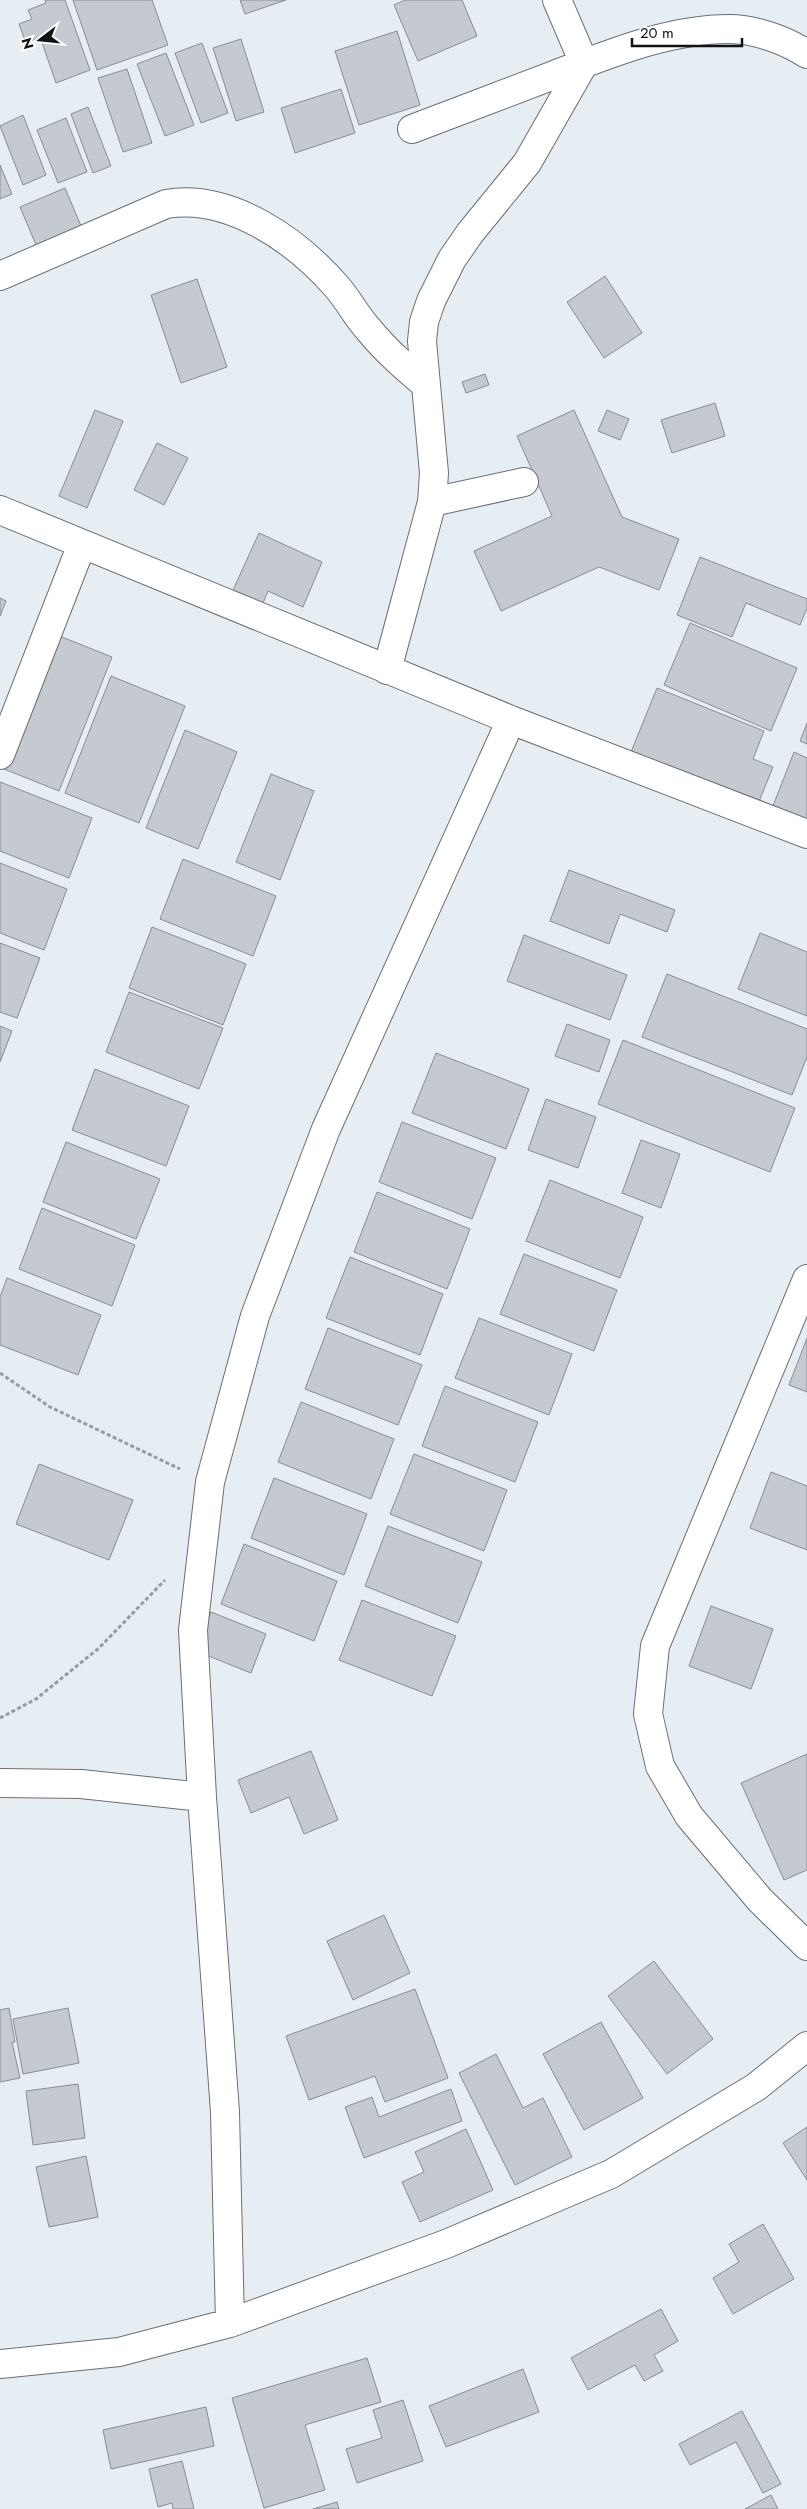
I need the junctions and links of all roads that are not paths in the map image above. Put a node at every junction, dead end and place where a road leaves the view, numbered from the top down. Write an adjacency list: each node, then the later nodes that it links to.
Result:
1 (557, 0): 3 (street)
2 (807, 54): 3 (street)
3 (584, 63): 4 (street); 6 (street)
4 (412, 128)
5 (0, 276): 6 (street)
6 (426, 386): 8 (street)
7 (524, 482): 8 (street)
8 (432, 502): 11 (street)
9 (0, 510): 10 (street)
10 (82, 544): 11 (street); 13 (street)
11 (387, 670): 12 (street)
12 (511, 720): 14 (street); 17 (street)
13 (0, 755)
14 (807, 834)
15 (807, 1278): 18 (street)
16 (0, 1783): 17 (street)
17 (202, 1798): 20 (street)
18 (807, 1946)
19 (807, 2046): 20 (street)
20 (230, 2323): 21 (street)
21 (0, 2364)

